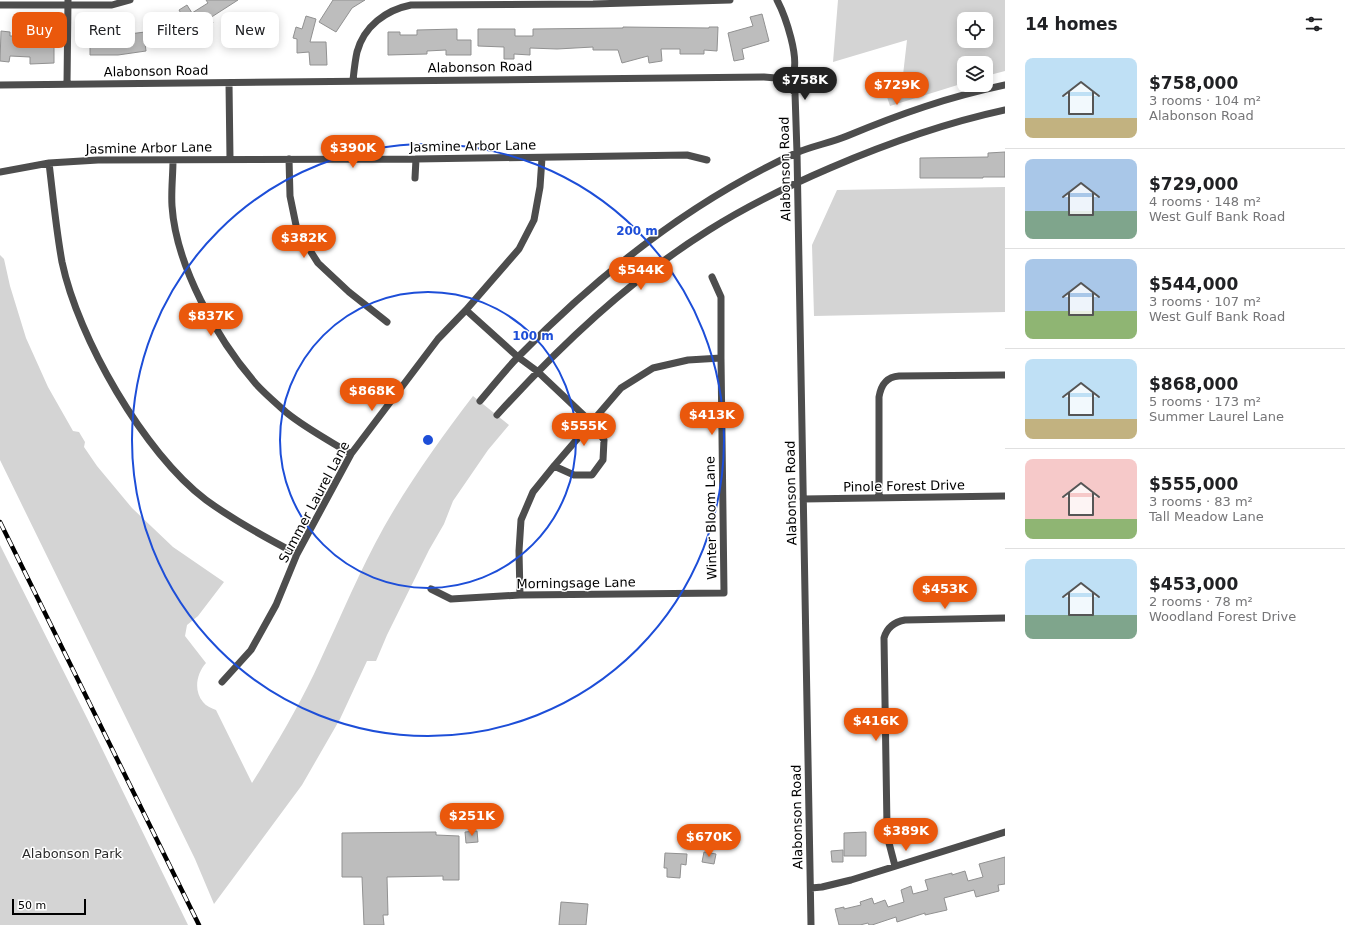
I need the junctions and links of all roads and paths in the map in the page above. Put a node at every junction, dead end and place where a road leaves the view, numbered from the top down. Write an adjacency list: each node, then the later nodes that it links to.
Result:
1 (130, 0): 6 (street)
2 (730, 0): 4 (street)
3 (777, 0): 10 (street)
4 (615, 1): 5 (street)
5 (489, 2): 8 (street)
6 (68, 3): 7 (street); 11 (street)
7 (0, 5)
8 (353, 80): 9 (street, Alabonson Road); 10 (street, Alabonson Road)
9 (229, 83): 11 (street, Alabonson Road); 17 (street)
10 (786, 83): 15 (street, Alabonson Road)
11 (67, 84): 12 (street, Alabonson Road)
12 (0, 85)
13 (1005, 85): 15 (street)
14 (1005, 110): 25 (street)
15 (797, 153): 25 (street, Alabonson Road); 29 (street)
16 (542, 158): 19 (street, Jasmine Arbor Lane); 21 (street, Jasmine Arbor Lane); 27 (street, Summer Laurel Lane)
17 (230, 159): 18 (street, Jasmine Arbor Lane); 20 (street, Jasmine Arbor Lane)
18 (289, 159): 19 (street, Jasmine Arbor Lane); 28 (street)
19 (416, 159): 24 (street)
20 (173, 160): 22 (street, Jasmine Arbor Lane); 36 (street)
21 (707, 160)
22 (49, 163): 23 (street, Jasmine Arbor Lane); 41 (street)
23 (0, 172)
24 (415, 178)
25 (798, 182): 31 (street); 40 (street, Alabonson Road)
26 (712, 277): 30 (street, Winter Bloom Lane)
27 (466, 310): 29 (street); 36 (street, Summer Laurel Lane)
28 (386, 322)
29 (518, 358): 31 (street); 33 (street)
30 (721, 358): 35 (street); 43 (street, Winter Bloom Lane)
31 (537, 372): 34 (street); 35 (street)
32 (1005, 375): 39 (street)
33 (480, 401)
34 (497, 414)
35 (592, 423): 37 (street); 37 (street)
36 (351, 454): 41 (street, Summer Laurel Lane)
37 (554, 466): 44 (street)
38 (1005, 496): 39 (street, Pinole Forest Drive)
39 (879, 498): 40 (street, Pinole Forest Drive)
40 (803, 499): 49 (street, Alabonson Road)
41 (297, 554): 46 (street, Summer Laurel Lane)
42 (431, 589): 44 (street, Morningsage Lane)
43 (724, 593): 44 (street, Morningsage Lane)
44 (520, 595)
45 (1005, 618): 48 (street)
46 (222, 682)
47 (1005, 832): 48 (street)
48 (895, 866): 49 (street)
49 (811, 888): 50 (street, Alabonson Road)
50 (811, 925)

